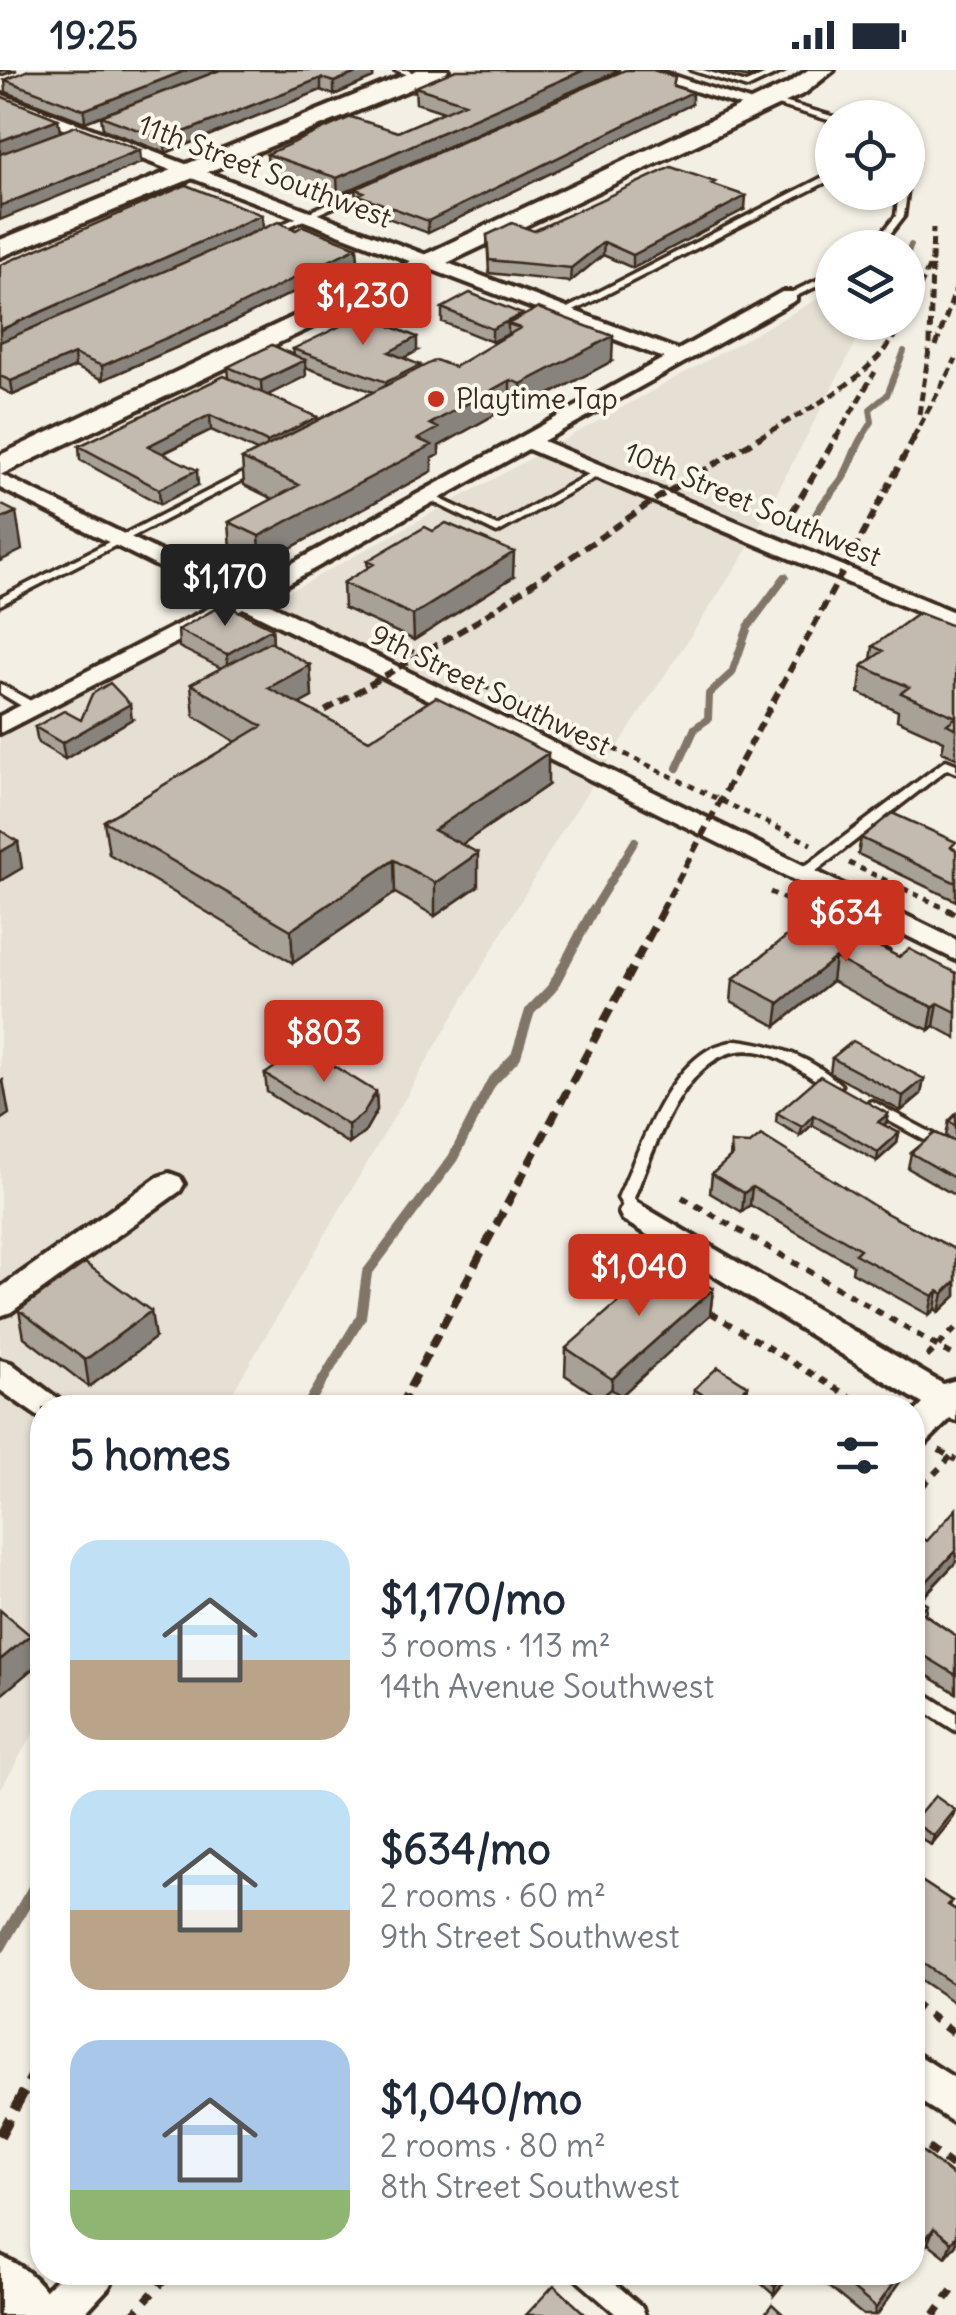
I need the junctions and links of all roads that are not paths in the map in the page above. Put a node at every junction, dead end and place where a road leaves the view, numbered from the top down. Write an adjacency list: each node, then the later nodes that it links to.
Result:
1 (638, 70): 6 (lane); 8 (street)
2 (695, 70): 3 (lane)
3 (781, 70)
4 (823, 70): 8 (main road)
5 (419, 72): 10 (main road)
6 (618, 78)
7 (0, 99): 10 (street, 11th Street Southwest)
8 (763, 103): 9 (lane); 16 (main road)
9 (815, 116)
10 (190, 172): 13 (street, 11th Street Southwest); 15 (main road)
11 (389, 179): 13 (lane)
12 (815, 185): 19 (lane)
13 (306, 216): 14 (lane); 16 (street, 11th Street Southwest)
14 (252, 240)
15 (0, 249)
16 (430, 263): 19 (street, 11th Street Southwest); 23 (main road)
17 (815, 284): 18 (lane)
18 (789, 296): 20 (street)
19 (555, 318): 20 (street, 11th Street Southwest)
20 (680, 357): 21 (street)
21 (528, 442): 24 (street, 10th Street Southwest); 26 (street)
22 (270, 464): 27 (lane)
23 (0, 466)
24 (598, 472): 26 (lane); 30 (street, 10th Street Southwest)
25 (0, 480): 27 (street, 9th Street Southwest)
26 (428, 497): 28 (street)
27 (120, 540): 28 (street, 9th Street Southwest); 29 (lane)
28 (242, 600): 32 (street); 35 (street, 9th Street Southwest)
29 (0, 602)
30 (954, 618)
31 (0, 688): 32 (lane)
32 (34, 708): 33 (street)
33 (0, 726)
34 (956, 769): 35 (lane)
35 (801, 876): 36 (street, 9th Street Southwest)
36 (956, 952)
37 (956, 1152): 39 (lane)
38 (169, 1184): 40 (street)
39 (634, 1212): 43 (street)
40 (0, 1304)
41 (0, 1372): 42 (street)
42 (30, 1395)
43 (953, 1400): 44 (street)
44 (925, 1438)
45 (925, 1702): 46 (lane)
46 (956, 1723)
47 (925, 2081): 48 (street)
48 (956, 2104)
49 (81, 2285): 53 (street)
50 (600, 2285): 54 (lane)
51 (0, 2288): 52 (main road)
52 (27, 2315)
53 (52, 2315)
54 (634, 2315)

